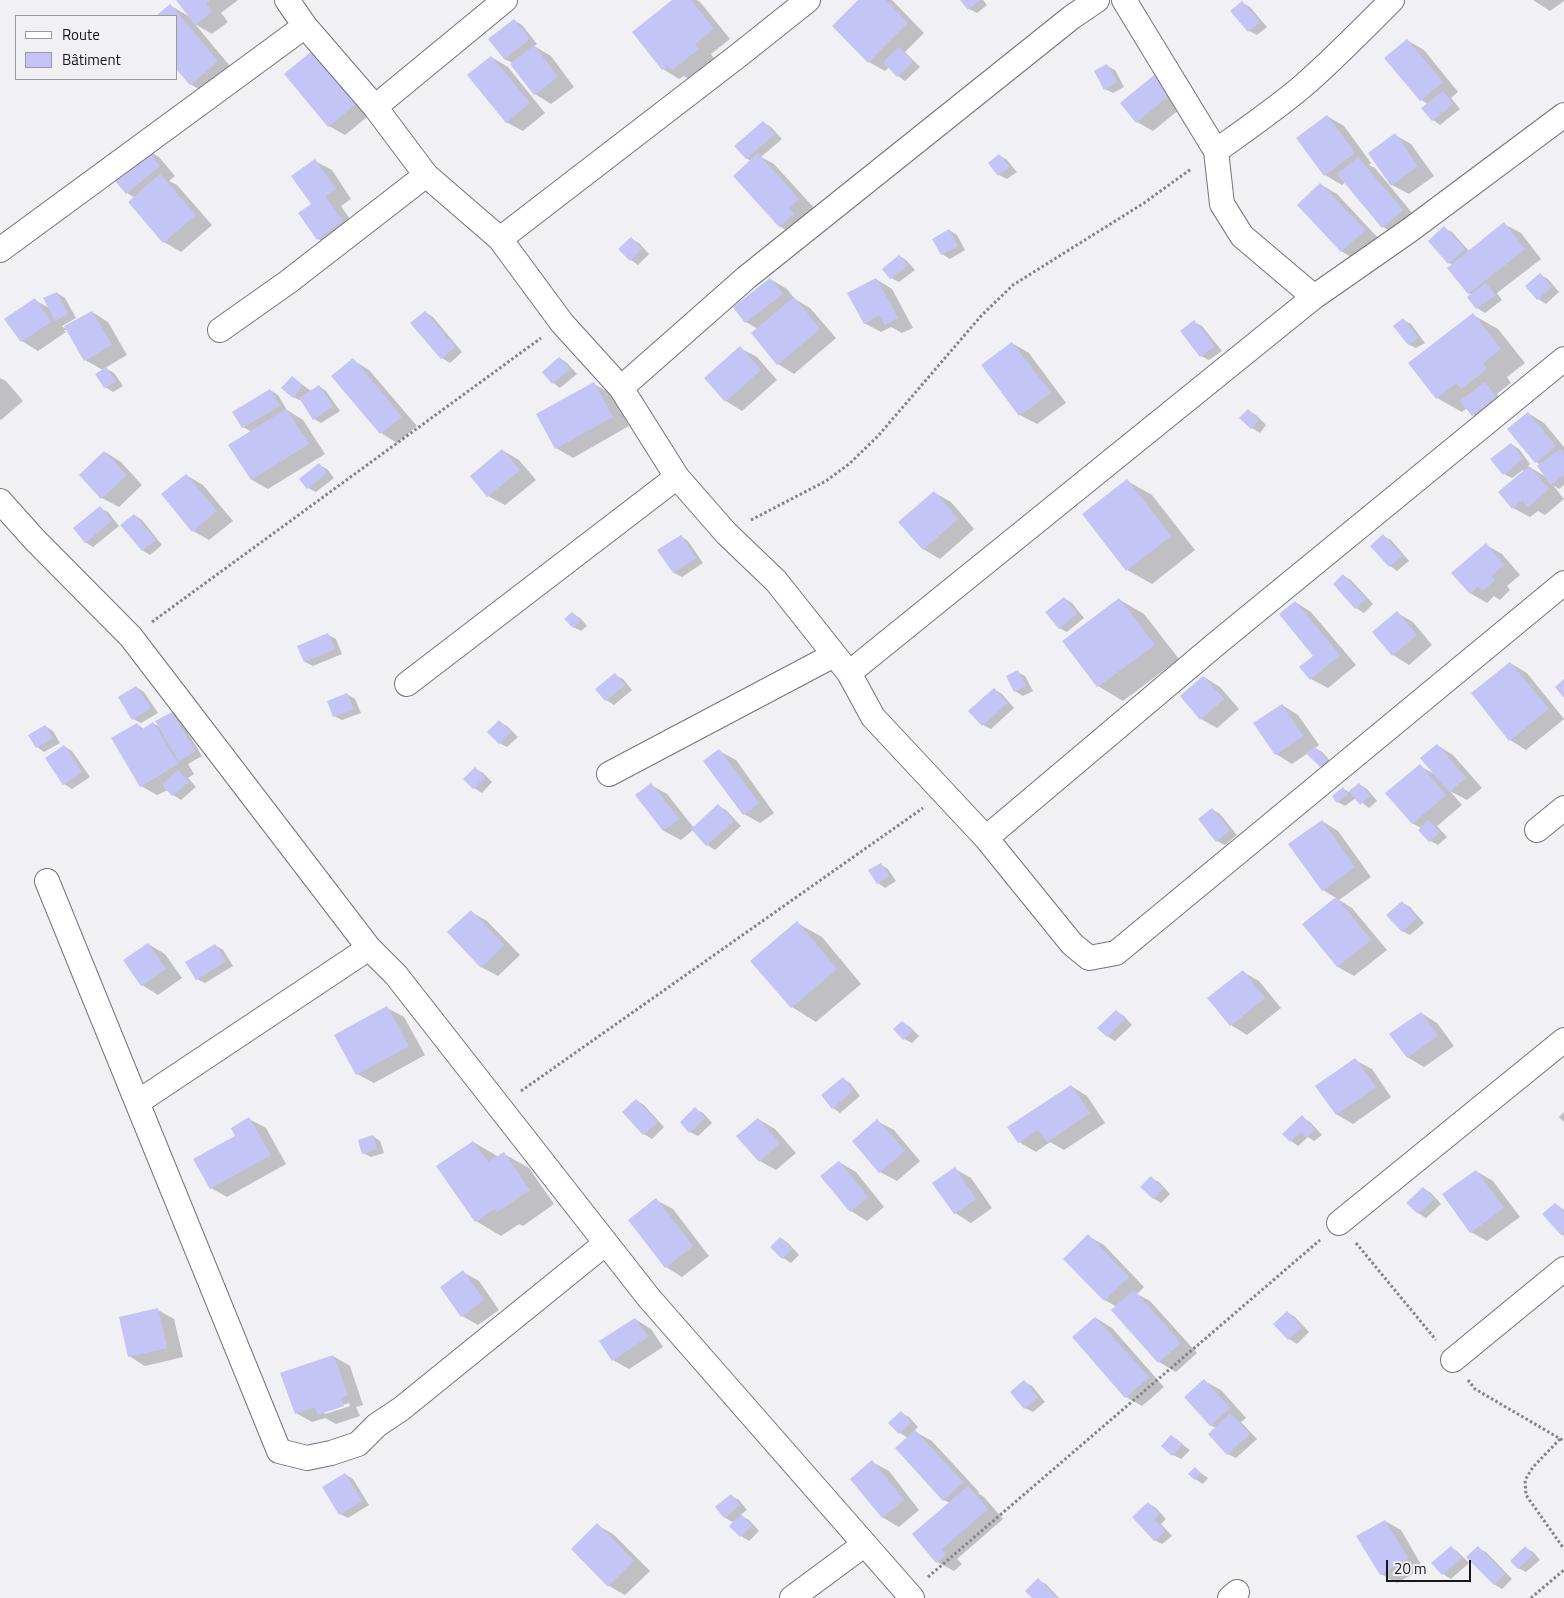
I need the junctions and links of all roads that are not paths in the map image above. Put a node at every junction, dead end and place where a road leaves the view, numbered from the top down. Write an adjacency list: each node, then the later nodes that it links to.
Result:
1 (287, 0): 7 (street)
2 (505, 0): 8 (street)
3 (808, 0): 12 (street)
4 (1096, 0): 17 (street)
5 (1124, 0): 10 (street)
6 (1392, 0): 10 (street)
7 (305, 26): 8 (street); 13 (street)
8 (375, 107): 11 (street)
9 (1564, 115): 14 (street)
10 (1216, 152): 14 (street)
11 (426, 175): 12 (street); 15 (street)
12 (500, 239): 17 (street)
13 (0, 250)
14 (1314, 297): 22 (street)
15 (220, 330)
16 (1564, 359): 27 (street)
17 (622, 388): 18 (street)
18 (677, 477): 21 (street); 23 (street)
19 (0, 501): 29 (street)
20 (1564, 583): 27 (street)
21 (834, 655): 22 (street); 24 (street)
22 (849, 673): 27 (street)
23 (407, 684)
24 (609, 774)
25 (1564, 808): 26 (street)
26 (1537, 830)
27 (986, 838)
28 (47, 881): 31 (street)
29 (369, 948): 31 (street); 33 (street)
30 (1564, 1040): 32 (street)
31 (138, 1102): 33 (street)
32 (1339, 1223)
33 (606, 1243): 36 (street)
34 (1564, 1269): 35 (street)
35 (1453, 1360)
36 (865, 1544): 37 (street); 38 (street)
37 (910, 1596)
38 (792, 1598)

